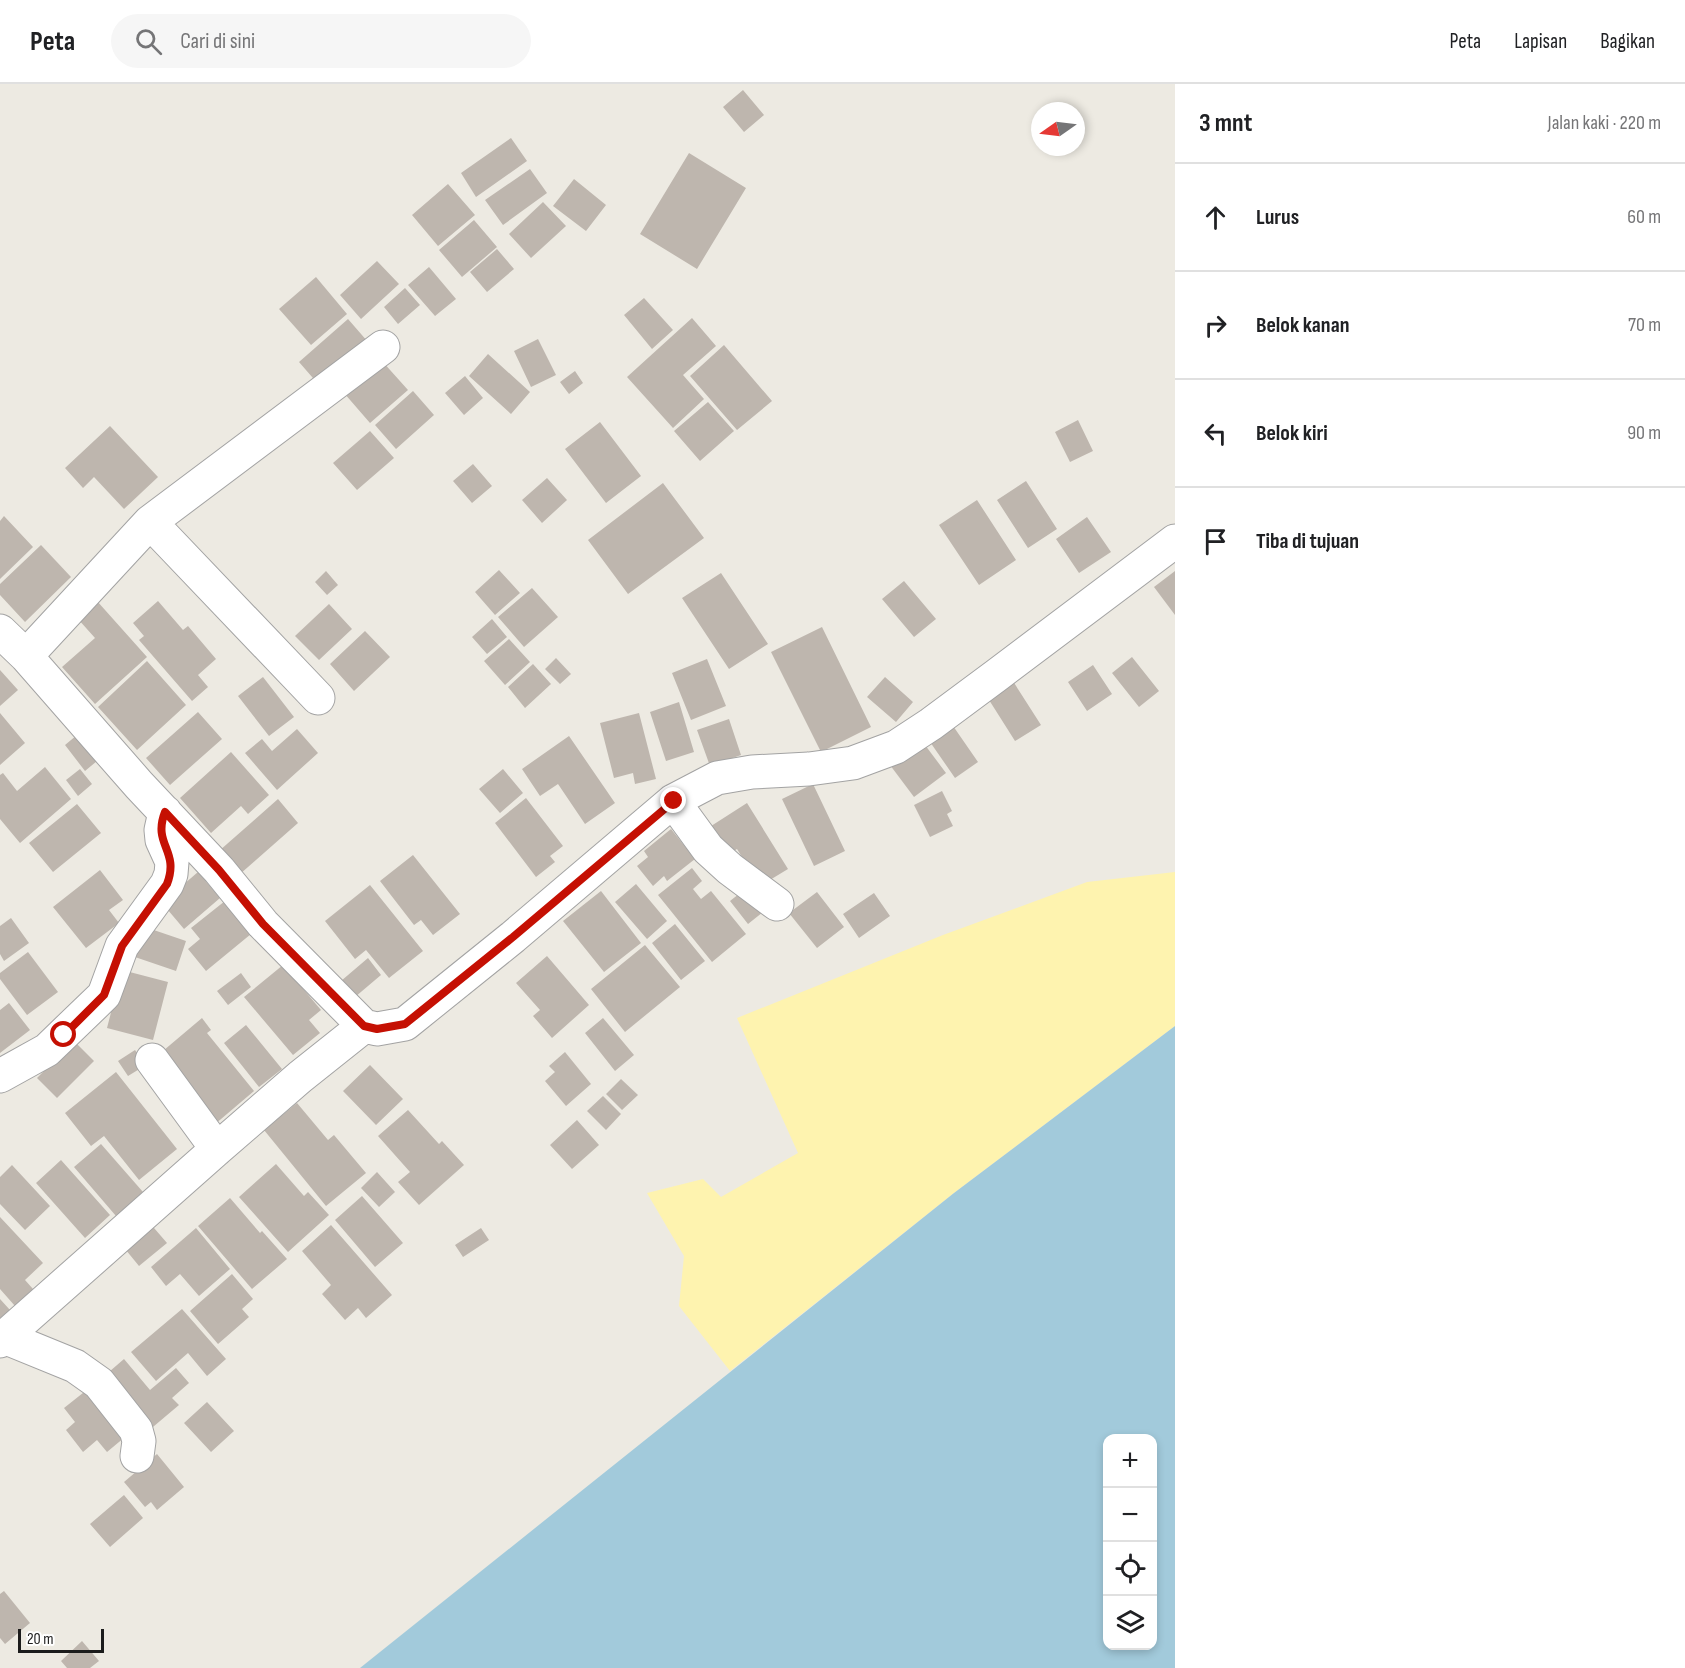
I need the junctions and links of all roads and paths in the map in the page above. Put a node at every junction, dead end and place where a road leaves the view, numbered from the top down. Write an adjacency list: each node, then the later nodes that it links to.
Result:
1 (383, 347): 2 (street)
2 (150, 522): 5 (street); 6 (street)
3 (1175, 541): 7 (street)
4 (0, 631): 5 (street)
5 (26, 656): 8 (street)
6 (318, 698)
7 (674, 801): 9 (street); 10 (street)
8 (165, 812): 10 (street); 12 (street)
9 (777, 904)
10 (364, 1026): 13 (street)
11 (152, 1060): 13 (street)
12 (0, 1076)
13 (217, 1149): 14 (street)
14 (2, 1339): 15 (street)
15 (137, 1456)

